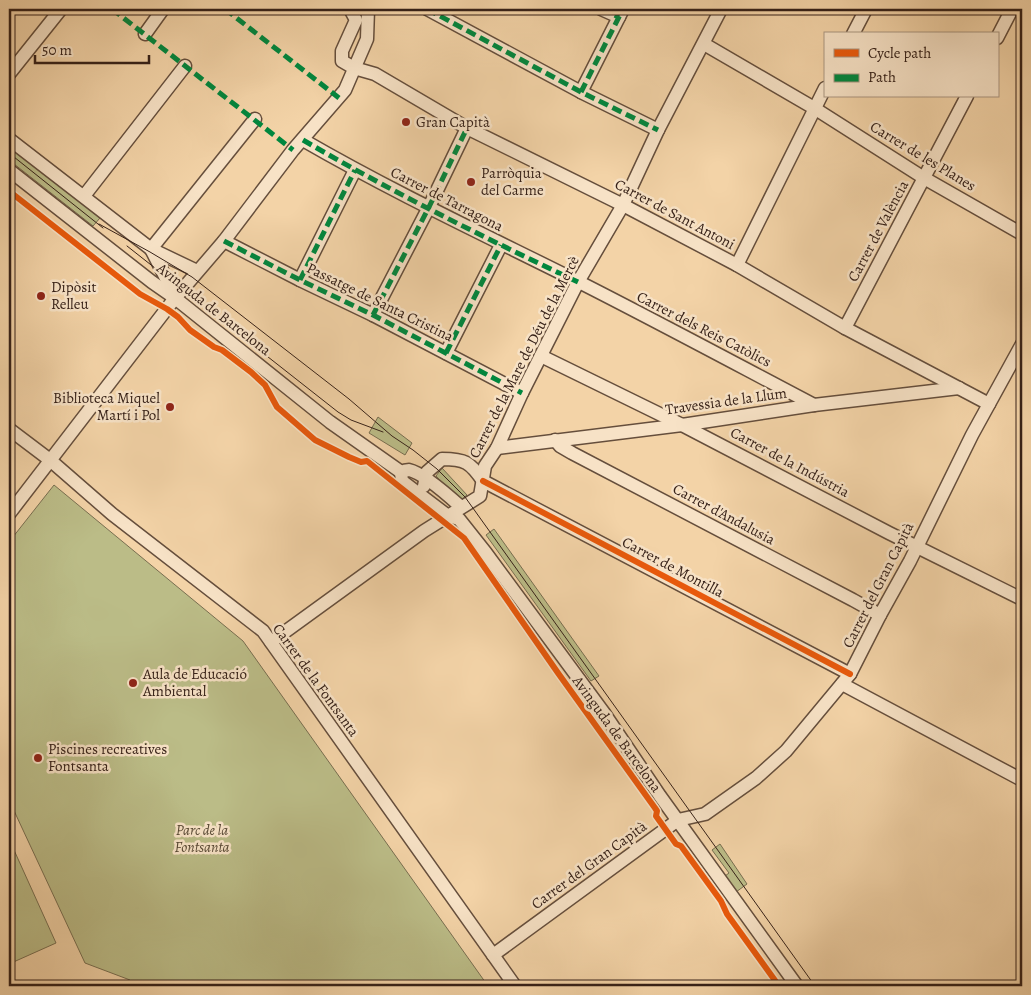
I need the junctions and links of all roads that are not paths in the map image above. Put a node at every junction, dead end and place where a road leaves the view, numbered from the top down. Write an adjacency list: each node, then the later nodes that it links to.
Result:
1 (61, 9): 17 (street)
2 (163, 9): 12 (street)
3 (368, 9): 16 (street)
4 (601, 9): 9 (street)
5 (721, 9): 14 (street, Carrer de la Mare de Déu de la Mercè)
6 (866, 9): 11 (street)
7 (1012, 9): 13 (street)
8 (434, 10): 19 (street)
9 (621, 13): 19 (street)
10 (353, 14): 16 (street, Carrer de Sant Antoni)
11 (854, 32)
12 (145, 34)
13 (998, 36)
14 (704, 44): 21 (street, Carrer de les Planes); 24 (street, Carrer de la Mare de Déu de la Mercè)
15 (185, 66): 30 (street)
16 (354, 68): 23 (street, Carrer de Sant Antoni); 26 (street)
17 (9, 74)
18 (824, 90): 21 (street)
19 (581, 92): 24 (street)
20 (966, 98): 29 (street, Carrer de València)
21 (814, 108): 29 (street, Carrer de les Planes); 37 (street)
22 (255, 119): 36 (street)
23 (467, 128): 31 (street, Carrer de Sant Antoni); 32 (street)
24 (658, 130): 31 (street, Carrer de la Mare de Déu de la Mercè)
25 (9, 139): 30 (street, Avinguda de Barcelona)
26 (303, 140): 28 (street, Carrer de Tarragona); 34 (street)
27 (9, 170): 41 (street, Avinguda de Barcelona)
28 (355, 170): 32 (street, Carrer de Tarragona); 39 (street)
29 (924, 178): 33 (street, Carrer de les Planes); 43 (street, Carrer de València)
30 (84, 196): 36 (street, Avinguda de Barcelona)
31 (623, 204): 37 (street, Carrer de Sant Antoni); 40 (street, Carrer de la Mare de Déu de la Mercè)
32 (429, 207): 35 (street, Carrer de Tarragona); 42 (street)
33 (1022, 234)
34 (224, 241): 38 (street); 39 (street, Passatge de Santa Cristina)
35 (501, 245): 40 (street, Carrer de Tarragona); 45 (street)
36 (151, 250): 38 (street, Avinguda de Barcelona); 41 (street)
37 (737, 265): 43 (street, Carrer de Sant Antoni)
38 (197, 271): 41 (street)
39 (300, 280): 42 (street, Passatge de Santa Cristina)
40 (578, 282): 46 (street, Carrer de la Mare de Déu de la Mercè); 50 (street, Carrer dels Reis Catòlics)
41 (175, 298): 55 (street); 56 (street, Avinguda de Barcelona)
42 (373, 315): 45 (street, Passatge de Santa Cristina)
43 (845, 328): 47 (street, Carrer de Sant Antoni)
44 (1022, 344): 49 (street, Carrer del Gran Capità)
45 (446, 353): 48 (street, Passatge de Santa Cristina)
46 (541, 356): 48 (street, Carrer de la Mare de Déu de la Mercè); 51 (street, Carrer de la Indústria)
47 (959, 388): 49 (street, Carrer de Sant Antoni); 50 (street, Travessia de la Llum)
48 (522, 393): 54 (street, Carrer de la Mare de Déu de la Mercè)
49 (989, 404): 62 (street, Carrer del Gran Capità)
50 (814, 405): 51 (street, Travessia de la Llum)
51 (682, 425): 53 (street, Travessia de la Llum); 62 (street, Carrer de la Indústria)
52 (9, 429): 55 (street, Carrer de la Fontsanta)
53 (555, 440): 54 (street, Travessia de la Llum); 64 (street, Carrer d'Andalusia)
54 (498, 448): 58 (street, Carrer de la Mare de Déu de la Mercè)
55 (50, 460): 60 (street); 65 (street, Carrer de la Fontsanta)
56 (401, 472): 57 (street, Avinguda de Barcelona); 59 (street, Avinguda de Barcelona)
57 (424, 478): 58 (street, Carrer de Montilla); 59 (street); 61 (street, Avinguda de Barcelona)
58 (483, 481): 61 (street, Carrer de la Mare de Déu de la Mercè); 66 (street, Carrer de Montilla)
59 (425, 500): 61 (street, Avinguda de Barcelona)
60 (9, 514)
61 (456, 514): 65 (street, Carrer de la Mare de Déu de la Mercè); 69 (street, Avinguda de Barcelona)
62 (917, 547): 63 (street, Carrer de la Indústria); 64 (street, Carrer del Gran Capità)
63 (1022, 599)
64 (880, 615): 66 (street, Carrer del Gran Capità)
65 (271, 642): 70 (street, Carrer de la Fontsanta)
66 (850, 674): 67 (street, Carrer del Gran Capità)
67 (842, 684): 68 (street); 69 (street, Carrer del Gran Capità)
68 (1022, 780)
69 (678, 820): 70 (street, Carrer del Gran Capità); 72 (street, Avinguda de Barcelona)
70 (493, 955): 71 (street, Carrer de la Fontsanta)
71 (515, 986)
72 (797, 986)

